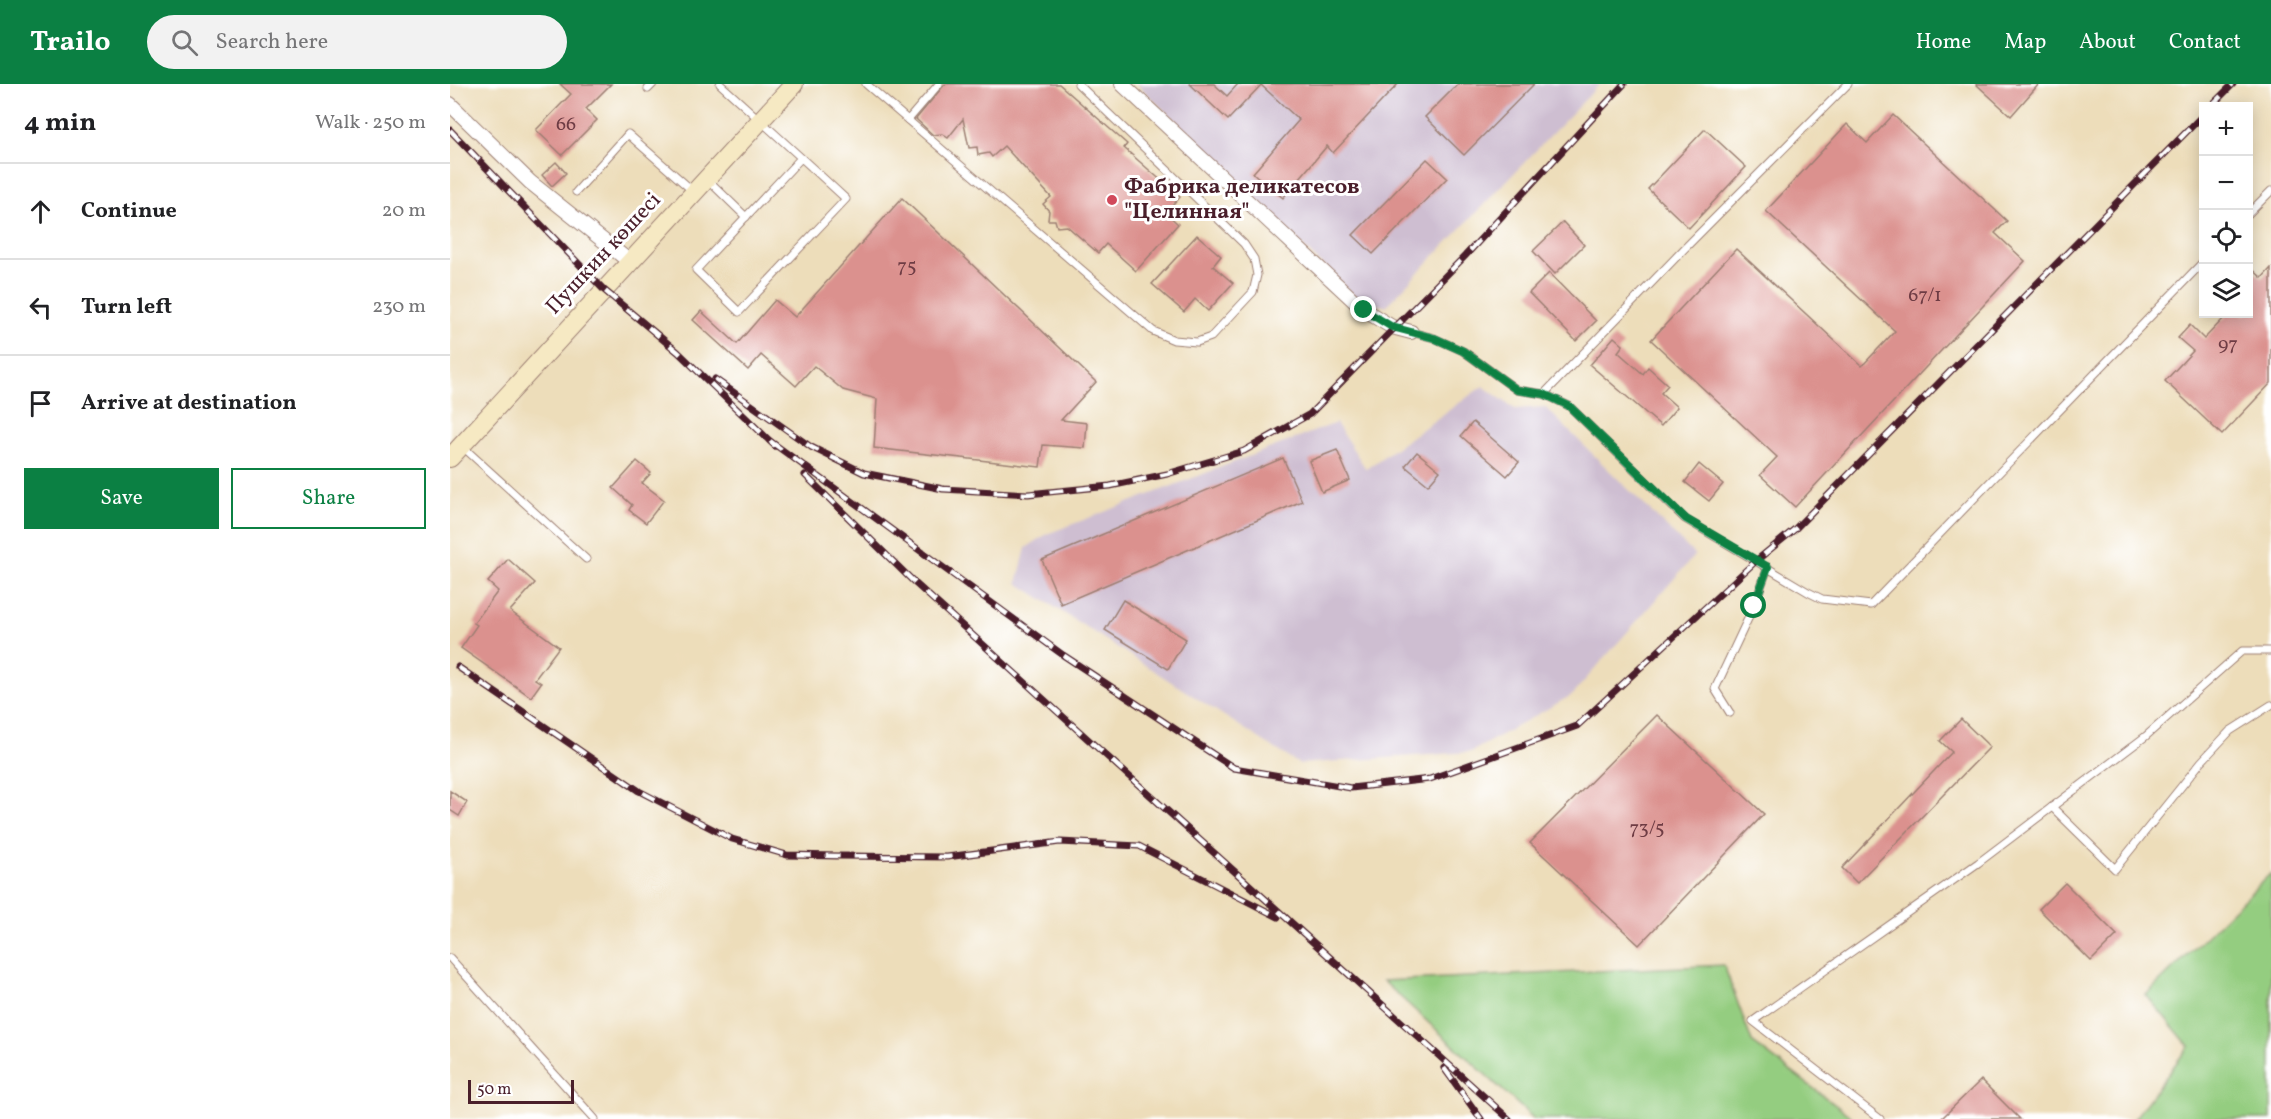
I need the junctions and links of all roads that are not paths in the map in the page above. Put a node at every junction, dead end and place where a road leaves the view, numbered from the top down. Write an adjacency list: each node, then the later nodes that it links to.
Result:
1 (720, 84): 11 (lane)
2 (794, 84): 11 (main road, Пушкин көшесі)
3 (866, 84): 9 (lane)
4 (879, 84): 9 (lane)
5 (939, 84): 12 (lane)
6 (1078, 84): 12 (lane)
7 (1122, 84): 22 (street)
8 (1848, 84): 23 (lane)
9 (873, 91): 12 (lane)
10 (450, 105): 20 (street)
11 (760, 120): 13 (lane); 14 (main road, Пушкин көшесі)
12 (908, 120)
13 (801, 158): 19 (lane); 19 (lane)
14 (707, 178): 17 (main road, Пушкин көшесі); 19 (lane)
15 (2271, 191): 18 (lane)
16 (576, 192): 17 (lane)
17 (694, 192): 20 (main road, Пушкин көшесі)
18 (2252, 210)
19 (746, 217)
20 (630, 262): 24 (main road, Пушкин көшесі)
21 (2201, 264): 26 (lane)
22 (1411, 332): 23 (lane)
23 (1544, 394): 26 (lane)
24 (456, 451): 25 (lane)
25 (586, 559)
26 (1768, 567): 29 (lane)
27 (2271, 651): 30 (lane)
28 (2271, 705): 30 (lane)
29 (1730, 713)
30 (2052, 807): 33 (lane)
31 (450, 958): 32 (lane)
32 (595, 1119)
33 (1880, 1119)

